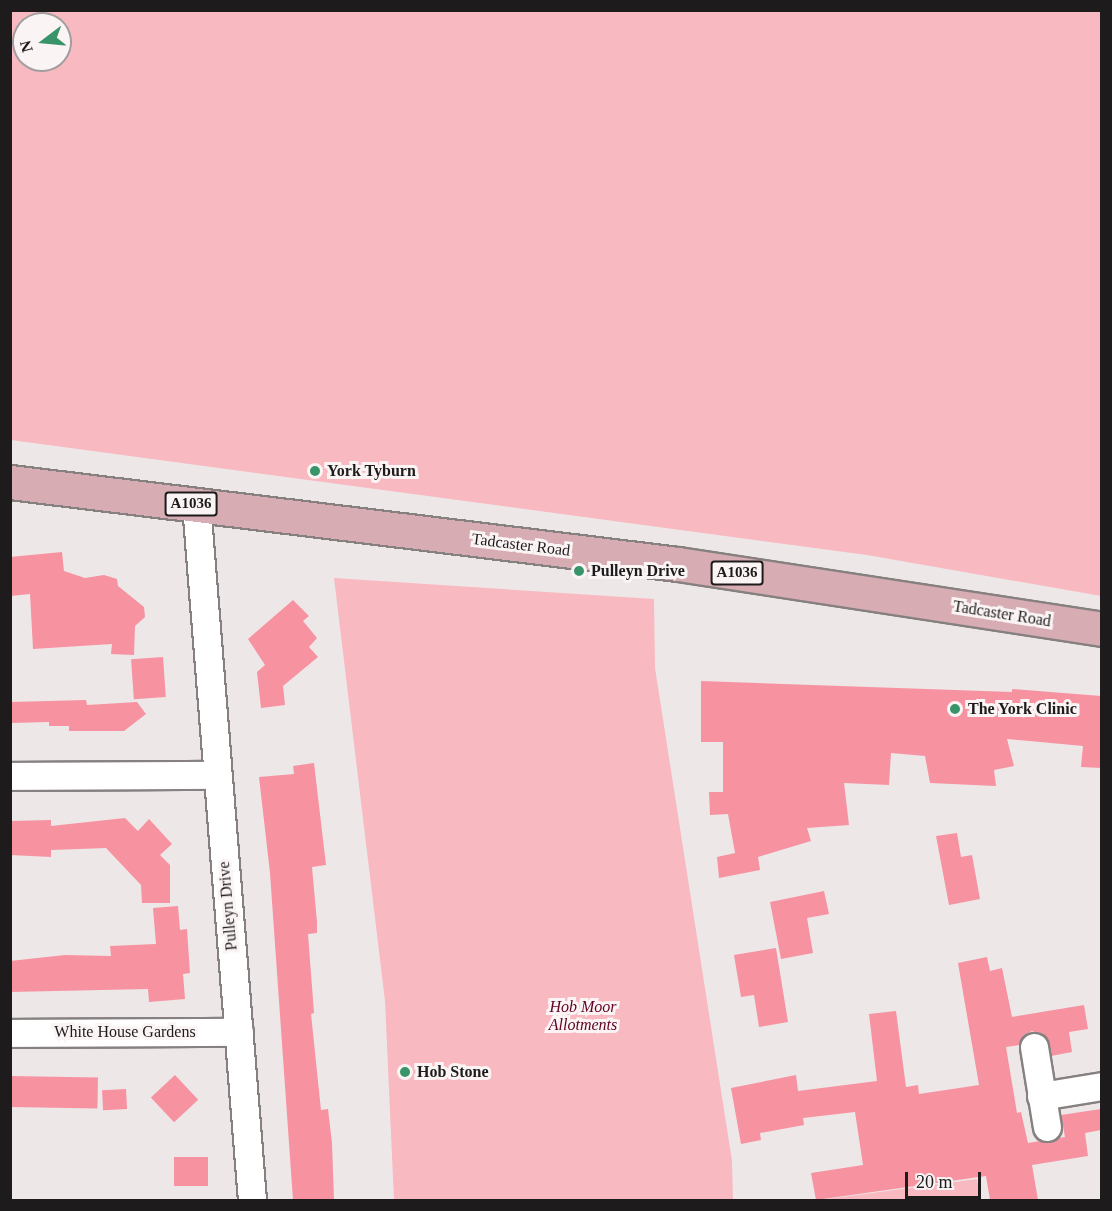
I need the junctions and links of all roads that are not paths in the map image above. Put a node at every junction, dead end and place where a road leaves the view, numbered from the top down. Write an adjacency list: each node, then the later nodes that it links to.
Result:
1 (10, 482): 2 (main road, Tadcaster Road / A1036)
2 (196, 504): 3 (main road, Tadcaster Road / A1036); 4 (street, Pulleyn Drive)
3 (1101, 629)
4 (216, 775): 5 (street); 6 (street, Pulleyn Drive)
5 (10, 776)
6 (239, 1032): 7 (street, White House Gardens); 12 (street, Pulleyn Drive)
7 (10, 1033)
8 (1034, 1047): 10 (street)
9 (1101, 1086): 10 (street)
10 (1041, 1096): 11 (street)
11 (1047, 1127)
12 (252, 1200)

